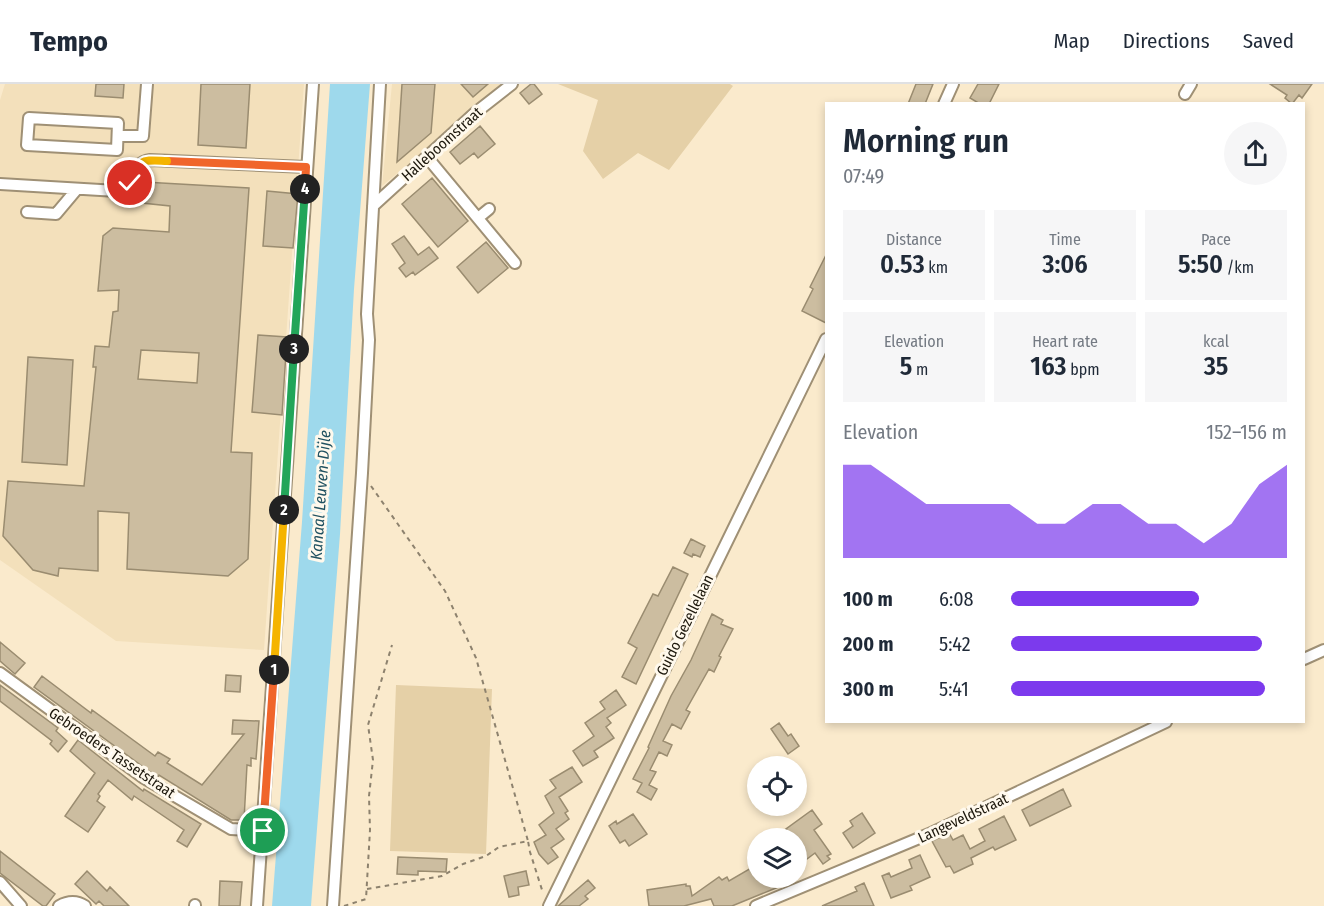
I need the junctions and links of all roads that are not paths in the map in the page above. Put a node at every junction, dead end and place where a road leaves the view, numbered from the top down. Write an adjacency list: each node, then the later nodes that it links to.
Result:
1 (147, 84): 9 (street)
2 (313, 84): 11 (street)
3 (380, 84): 14 (street)
4 (512, 84): 10 (street, Halleboomstraat)
5 (953, 84): 8 (street)
6 (1191, 84): 7 (street)
7 (1185, 94)
8 (945, 102)
9 (118, 136): 9 (street)
10 (428, 157): 14 (street, Halleboomstraat); 17 (street)
11 (306, 167): 13 (street); 24 (street)
12 (0, 184): 13 (street)
13 (77, 189): 16 (street)
14 (373, 206): 31 (street)
15 (489, 209): 17 (street)
16 (27, 212)
17 (478, 218): 18 (street)
18 (515, 263)
19 (825, 342): 27 (street, Guido Gezellelaan)
20 (1324, 650): 21 (street)
21 (1305, 659)
22 (0, 673): 24 (street, Gebroeders Tassetstraat)
23 (1164, 723): 32 (street, Langeveldstraat)
24 (263, 831): 30 (street)
25 (0, 882): 26 (street)
26 (19, 905)
27 (549, 905)
28 (59, 906): 29 (street)
29 (86, 906)
30 (257, 906)
31 (333, 906)
32 (756, 906)

